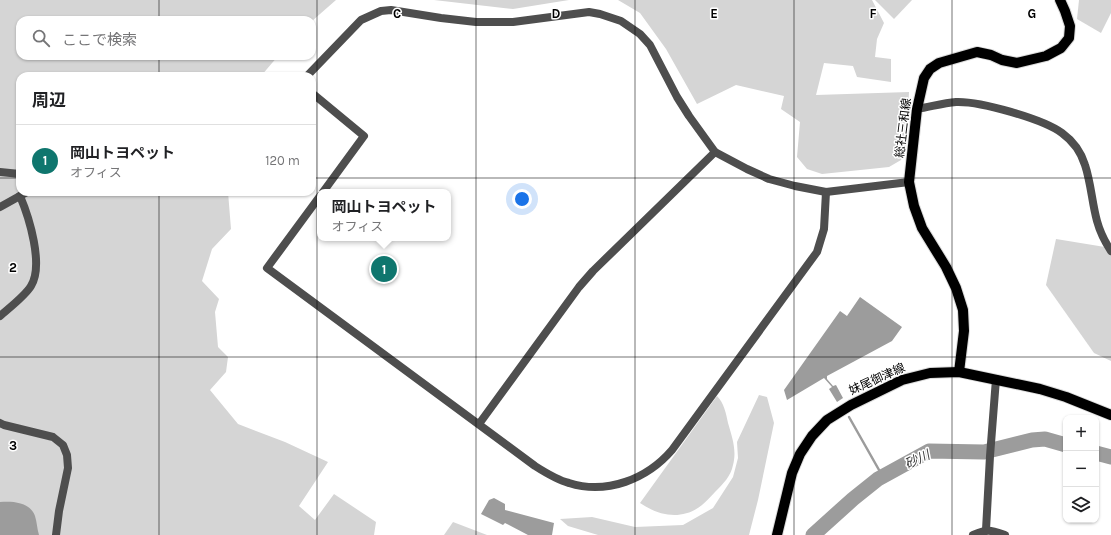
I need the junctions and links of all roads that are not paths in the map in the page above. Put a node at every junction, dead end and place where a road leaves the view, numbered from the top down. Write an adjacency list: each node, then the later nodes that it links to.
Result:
1 (1060, 0): 4 (main road, 総社三和線)
2 (312, 72): 5 (street)
3 (316, 96): 9 (street)
4 (917, 109): 8 (main road, 総社三和線); 15 (street)
5 (716, 152): 10 (street); 21 (street)
6 (0, 172): 7 (street)
7 (16, 174)
8 (909, 182): 10 (street); 17 (main road, 総社三和線)
9 (325, 189)
10 (826, 192): 21 (street)
11 (20, 196): 14 (street)
12 (24, 196): 16 (street)
13 (317, 200): 21 (street)
14 (0, 207)
15 (1111, 251)
16 (0, 316)
17 (959, 372): 18 (main road, 妹尾御津線); 26 (main road, 妹尾御津線)
18 (996, 379): 19 (main road, 妹尾御津線); 23 (street)
19 (1111, 416)
20 (0, 422): 22 (street)
21 (480, 424)
22 (58, 511): 24 (street); 25 (street)
23 (986, 530): 27 (street); 28 (street)
24 (51, 535)
25 (56, 535)
26 (777, 535)
27 (973, 535)
28 (1005, 535)

